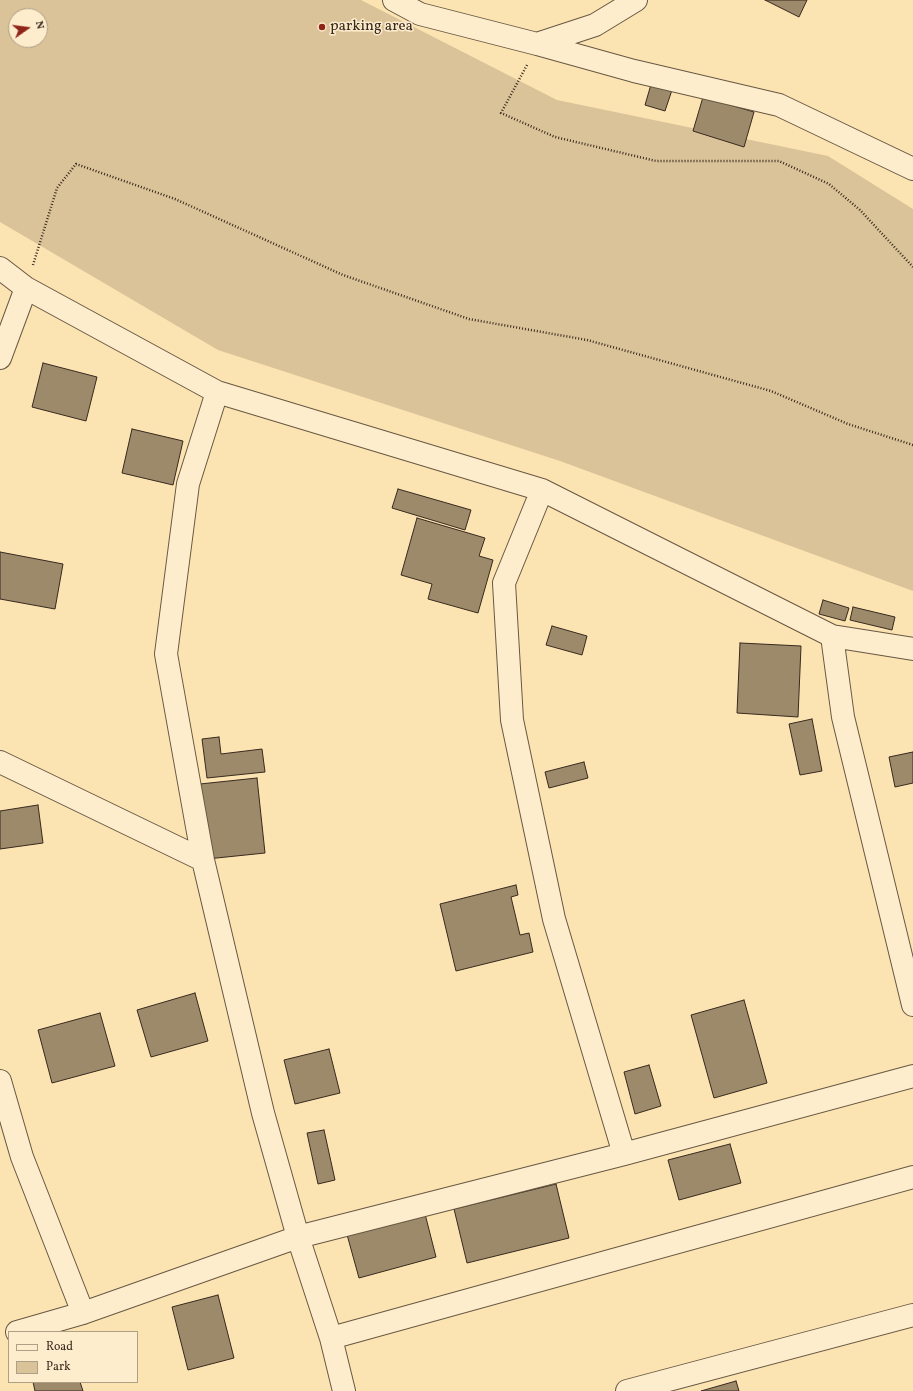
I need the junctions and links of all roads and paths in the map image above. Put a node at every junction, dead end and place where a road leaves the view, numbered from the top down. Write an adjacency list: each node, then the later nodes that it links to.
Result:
1 (394, 0): 3 (street)
2 (636, 0): 3 (street)
3 (537, 44): 4 (street); 5 (path)
4 (913, 169)
5 (913, 267)
6 (0, 268): 7 (street)
7 (26, 288): 8 (street); 9 (street); 10 (path)
8 (0, 358)
9 (217, 392): 11 (street); 15 (street)
10 (913, 446)
11 (542, 490): 12 (street); 19 (street)
12 (832, 636): 13 (street); 16 (street)
13 (913, 649)
14 (0, 762): 15 (street)
15 (203, 860): 21 (street)
16 (913, 1005)
17 (913, 1076): 19 (street)
18 (0, 1081): 22 (street)
19 (624, 1154): 21 (street)
20 (913, 1177): 25 (street)
21 (298, 1237): 22 (street); 25 (street)
22 (83, 1313): 24 (street)
23 (913, 1315): 27 (street)
24 (20, 1331)
25 (331, 1338): 26 (street)
26 (344, 1391)
27 (626, 1391)

